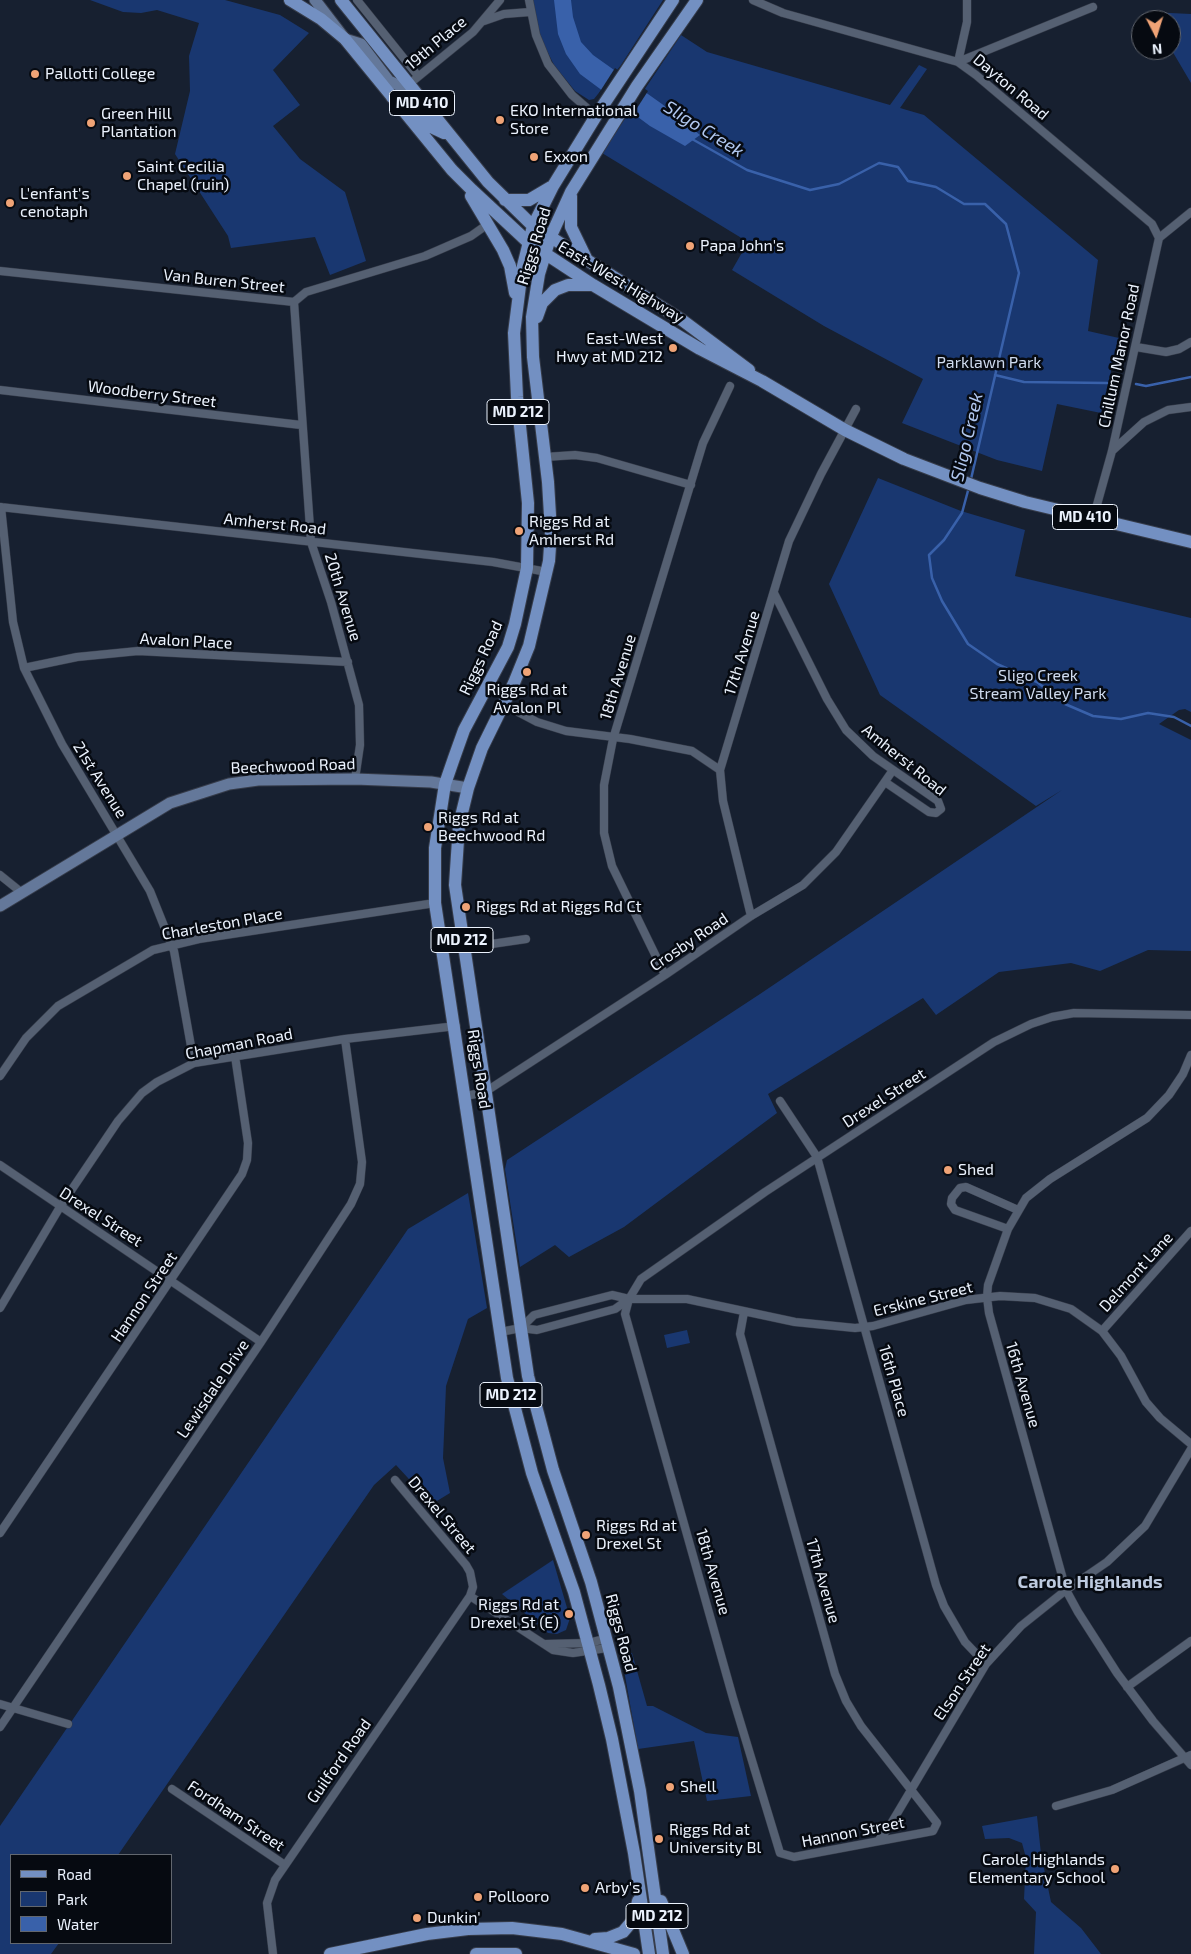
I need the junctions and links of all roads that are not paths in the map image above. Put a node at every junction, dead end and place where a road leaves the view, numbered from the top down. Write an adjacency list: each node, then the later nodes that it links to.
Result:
1 (290, 0): 13 (main road, East-West Highway / MD 410)
2 (315, 0): 13 (street)
3 (500, 0): 12 (street, 19th Place)
4 (529, 0): 11 (street)
5 (673, 0): 18 (main road, Riggs Road / MD 212)
6 (697, 0): 22 (main road, Riggs Road / MD 212)
7 (753, 0): 14 (street, Dayton Road)
8 (967, 0): 14 (street)
9 (346, 1): 15 (street, East-West Highway); 16 (main road, East-West Highway / MD 410)
10 (1092, 7): 14 (street)
11 (530, 12): 12 (street, 19th Place); 18 (street)
12 (483, 21): 15 (street, 19th Place)
13 (345, 39): 16 (street); 17 (main road, East-West Highway / MD 410)
14 (958, 62): 28 (street, Dayton Road)
15 (418, 76): 16 (street, 19th Place)
16 (408, 85): 19 (main road, East-West Highway / MD 410)
17 (391, 97): 19 (main road); 20 (main road, East-West Highway / MD 410)
18 (596, 116): 21 (main road, Riggs Road / MD 212)
19 (448, 135): 23 (main road, East-West Highway / MD 410)
20 (452, 170): 25 (main road); 29 (main road, East-West Highway / MD 410)
21 (553, 186): 23 (main road); 26 (main road, Riggs Road / MD 212)
22 (571, 192): 27 (main road, Riggs Road / MD 212); 31 (main road)
23 (505, 200): 26 (main road, East-West Highway / MD 410)
24 (1191, 212): 28 (street)
25 (488, 224): 34 (street, Van Buren Street); 35 (main road)
26 (533, 226): 27 (main road, East-West Highway / MD 410); 29 (main road, Riggs Road / MD 212)
27 (550, 238): 30 (main road, Riggs Road / MD 212); 31 (main road, East-West Highway / MD 410)
28 (1158, 238): 38 (street, Chillum Manor Road)
29 (529, 243): 30 (main road, East-West Highway / MD 410); 35 (main road, Riggs Road / MD 212)
30 (545, 255): 33 (main road, East-West Highway / MD 410); 36 (main road, Riggs Road / MD 212)
31 (588, 262): 39 (main road, East-West Highway / MD 410)
32 (0, 271): 34 (street, Van Buren Street)
33 (593, 285): 36 (main road); 39 (main road, East-West Highway / MD 410)
34 (294, 302): 44 (street, 20th Avenue)
35 (515, 320): 53 (main road, Riggs Road / MD 212)
36 (532, 336): 47 (main road, Riggs Road / MD 212)
37 (1191, 342): 38 (street)
38 (1136, 347): 46 (street, Chillum Manor Road)
39 (762, 381): 45 (main road, East-West Highway / MD 410)
40 (730, 386): 48 (street, 18th Avenue)
41 (0, 390): 44 (street, Woodberry Street)
42 (1191, 407): 46 (street)
43 (856, 409): 45 (street, 17th Avenue)
44 (301, 425): 51 (street, 20th Avenue)
45 (845, 430): 50 (main road, East-West Highway / MD 410); 55 (street, 17th Avenue)
46 (1112, 451): 50 (street, Chillum Manor Road)
47 (545, 457): 48 (street); 54 (main road, Riggs Road / MD 212)
48 (691, 485): 59 (street, 18th Avenue)
49 (0, 507): 51 (street, Amherst Road); 57 (street, 21st Avenue)
50 (1093, 519): 52 (main road, East-West Highway / MD 410)
51 (312, 542): 53 (street, Amherst Road); 56 (street, 20th Avenue)
52 (1191, 542)
53 (527, 568): 54 (street, Amherst Road); 64 (main road, Riggs Road / MD 212)
54 (547, 572): 58 (main road, Riggs Road / MD 212)
55 (774, 593): 60 (street, 17th Avenue); 61 (street, Amherst Road)
56 (348, 662): 57 (street, Avalon Place); 62 (street, 20th Avenue)
57 (24, 668): 66 (street, 21st Avenue)
58 (503, 704): 59 (street); 65 (main road, Riggs Road / MD 212)
59 (613, 739): 60 (street); 75 (street, 18th Avenue)
60 (720, 770): 71 (street, 17th Avenue)
61 (892, 770): 63 (street, Crosby Road); 63 (street, Amherst Road)
62 (355, 779): 64 (street, Beechwood Road); 66 (street, Beechwood Road)
63 (885, 782): 71 (street, Crosby Road)
64 (445, 784): 65 (street, Beechwood Road); 69 (main road, Riggs Road / MD 212)
65 (468, 788): 74 (main road, Riggs Road / MD 212)
66 (118, 834): 68 (street, Beechwood Road); 73 (street, 21st Avenue)
67 (0, 875): 68 (street)
68 (21, 892): 70 (street, Beechwood Road)
69 (435, 903): 73 (street, Charleston Place); 77 (main road, Riggs Road / MD 212)
70 (0, 906)
71 (751, 916): 75 (street, Crosby Road)
72 (526, 938): 74 (street)
73 (172, 944): 81 (street, 21st Avenue); 82 (street, Charleston Place)
74 (464, 948): 83 (main road, Riggs Road / MD 212)
75 (665, 975): 83 (street, Crosby Road)
76 (1191, 1015): 86 (street, Drexel Street)
77 (456, 1026): 78 (street, Chapman Road); 84 (main road, Riggs Road / MD 212)
78 (344, 1039): 79 (street, Chapman Road); 101 (street, Lewisdale Drive)
79 (235, 1056): 81 (street, Chapman Road); 92 (street, Hannon Street)
80 (1191, 1056): 89 (street, 16th Avenue)
81 (194, 1063): 88 (street, Chapman Road)
82 (0, 1076)
83 (485, 1092): 84 (street, Crosby Road); 97 (main road, Riggs Road / MD 212)
84 (466, 1096): 100 (main road, Riggs Road / MD 212)
85 (780, 1101): 86 (street, 16th Place)
86 (817, 1157): 94 (street, Drexel Street); 98 (street, 16th Place)
87 (0, 1165): 88 (street, Drexel Street)
88 (60, 1207): 92 (street, Drexel Street); 95 (street, Chapman Road)
89 (1018, 1210): 90 (street, 16th Avenue); 90 (street)
90 (1008, 1229): 93 (street, 16th Avenue)
91 (1191, 1231): 99 (street, Delmont Lane)
92 (172, 1280): 101 (street, Drexel Street); 105 (street, Hannon Street)
93 (987, 1298): 98 (street, Erskine Street); 99 (street, Erskine Street); 106 (street, 16th Avenue)
94 (630, 1299): 96 (street, Erskine Street); 97 (street); 97 (street); 124 (street, 18th Avenue)
95 (0, 1308)
96 (744, 1312): 98 (street, Erskine Street); 120 (street, 17th Avenue)
97 (521, 1328): 100 (street); 109 (main road, Riggs Road / MD 212)
98 (865, 1328): 111 (street, 16th Place)
99 (1102, 1331): 102 (street, Erskine Street)
100 (500, 1332): 110 (main road, Riggs Road / MD 212)
101 (262, 1342): 114 (street, Lewisdale Drive)
102 (1191, 1444)
103 (1191, 1449): 106 (street, Elson Street)
104 (395, 1480): 107 (street, Drexel Street)
105 (0, 1533)
106 (1066, 1590): 111 (street, Elson Street); 112 (street, 16th Avenue)
107 (470, 1596): 110 (street); 125 (street, Guilford Road)
108 (1191, 1641): 112 (street)
109 (606, 1643): 110 (street); 126 (main road, Riggs Road / MD 212)
110 (589, 1648): 127 (main road, Riggs Road / MD 212)
111 (986, 1664): 120 (street, Elson Street)
112 (1128, 1687): 117 (street, 16th Avenue)
113 (0, 1704): 114 (street)
114 (14, 1707): 115 (street); 116 (street, Lewisdale Drive)
115 (68, 1724)
116 (0, 1727)
117 (1187, 1757): 118 (street, 16th Avenue); 121 (street)
118 (1191, 1766)
119 (172, 1789): 125 (street, Fordham Street)
120 (909, 1790): 122 (street, 17th Avenue); 123 (street, Elson Street)
121 (1056, 1806)
122 (933, 1831): 123 (street, Hannon Street)
123 (878, 1841): 124 (street, Hannon Street)
124 (780, 1853)
125 (285, 1865): 129 (street, Guilford Road)
126 (653, 1878): 135 (main road, Riggs Road / MD 212); 136 (main road)
127 (640, 1894): 128 (main road); 134 (main road, Riggs Road / MD 212)
128 (578, 1938): 130 (main road); 133 (main road)
129 (273, 1954)
130 (330, 1954)
131 (476, 1954): 132 (main road)
132 (516, 1954)
133 (634, 1954)
134 (649, 1954)
135 (663, 1954)
136 (683, 1954)

